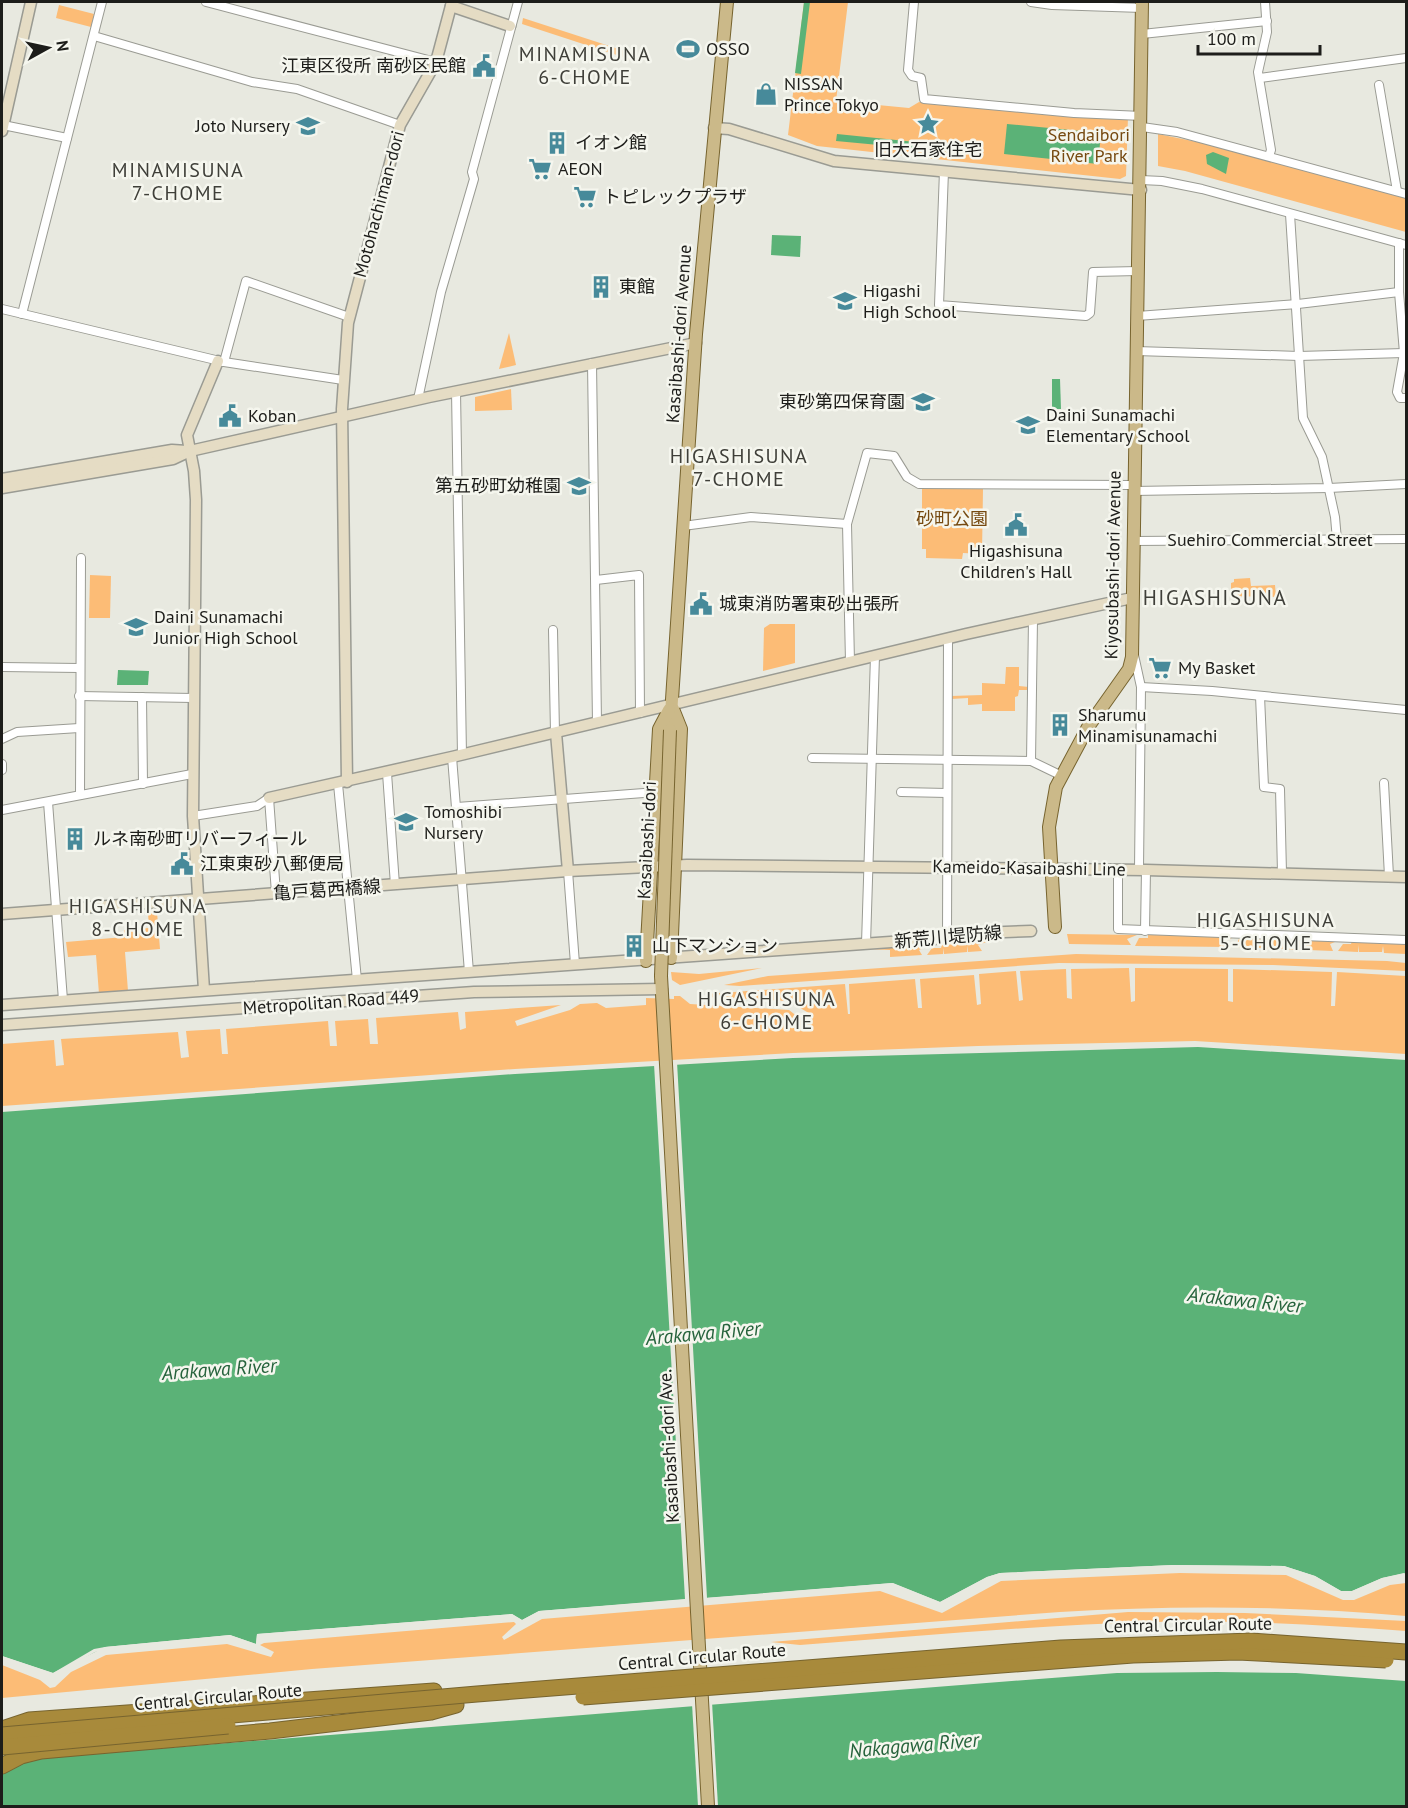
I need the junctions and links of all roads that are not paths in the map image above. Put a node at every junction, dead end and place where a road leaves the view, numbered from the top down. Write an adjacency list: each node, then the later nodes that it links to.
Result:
1 (31, 2): 21 (street)
2 (102, 2): 14 (street)
3 (207, 2): 16 (street)
4 (518, 2): 12 (street)
5 (727, 2): 22 (main road, Kasaibashi-dori Avenue)
6 (914, 2): 19 (street)
7 (1031, 2): 10 (street)
8 (1265, 2): 11 (street)
9 (452, 4): 12 (street); 16 (street, Motohachiman-dori)
10 (1142, 5): 13 (main road, Kiyosubashi-dori Avenue)
11 (1266, 21): 13 (street); 17 (street)
12 (510, 26): 47 (street)
13 (1142, 34): 19 (main road, Kiyosubashi-dori Avenue)
14 (94, 36): 20 (street); 23 (street)
15 (1407, 58): 17 (street)
16 (436, 62): 20 (street, Motohachiman-dori)
17 (1260, 78): 24 (street)
18 (1379, 85): 27 (street)
19 (1142, 122): 24 (street); 26 (main road, Kiyosubashi-dori Avenue)
20 (400, 125): 37 (street, Motohachiman-dori)
21 (2, 128): 23 (street)
22 (714, 128): 25 (street); 38 (main road, Kasaibashi-dori Avenue)
23 (67, 138): 35 (street)
24 (1269, 156): 27 (street)
25 (944, 171): 26 (street); 31 (street)
26 (1141, 185): 29 (street); 31 (main road, Kiyosubashi-dori Avenue)
27 (1397, 191): 28 (street)
28 (1407, 194)
29 (1290, 214): 30 (street); 33 (street)
30 (1403, 244): 32 (street)
31 (1138, 271): 36 (main road, Kiyosubashi-dori Avenue)
32 (1399, 292): 33 (street); 40 (street)
33 (1298, 304): 36 (street); 41 (street)
34 (2, 309): 35 (street)
35 (22, 314): 42 (street)
36 (1137, 316): 39 (main road, Kiyosubashi-dori Avenue)
37 (349, 317): 42 (street); 44 (street, Motohachiman-dori)
38 (696, 343): 43 (street); 56 (main road, Kasaibashi-dori Avenue)
39 (1136, 351): 41 (street); 53 (main road, Kiyosubashi-dori Avenue)
40 (1404, 353): 41 (street); 46 (street)
41 (1299, 356): 54 (street)
42 (221, 362): 44 (street); 49 (street)
43 (592, 363): 45 (street); 61 (street)
44 (343, 380): 48 (street, Motohachiman-dori)
45 (456, 391): 47 (street); 83 (street)
46 (1407, 398)
47 (418, 399): 48 (street)
48 (342, 417): 49 (street); 94 (street, Motohachiman-dori)
49 (190, 451): 50 (street); 52 (street); 75 (street)
50 (2, 478)
51 (1407, 484): 54 (street)
52 (2, 488)
53 (1133, 488): 54 (street); 55 (street); 59 (main road, Kiyosubashi-dori Avenue)
54 (1329, 488): 58 (street)
55 (847, 524): 56 (street); 68 (street)
56 (683, 526): 76 (main road, Kasaibashi-dori Avenue)
57 (1407, 539): 58 (street, Suehiro Commercial Street)
58 (1337, 540): 59 (street, Suehiro Commercial Street)
59 (1133, 541): 62 (main road, Kiyosubashi-dori Avenue)
60 (81, 558): 70 (street)
61 (596, 580): 78 (street); 79 (street)
62 (1132, 598): 63 (street); 66 (main road, Kiyosubashi-dori Avenue)
63 (1033, 619): 65 (street); 87 (street)
64 (554, 630): 81 (street)
65 (948, 638): 67 (street); 86 (street)
66 (1132, 650): 71 (street); 92 (main road, Kiyosubashi-dori Avenue)
67 (875, 656): 68 (street); 85 (street)
68 (850, 662): 76 (street)
69 (2, 667): 70 (street)
70 (79, 668): 72 (street)
71 (1142, 687): 73 (street); 112 (street)
72 (79, 696): 74 (street); 80 (street)
73 (1260, 696): 77 (street); 114 (street)
74 (142, 697): 75 (street); 93 (street)
75 (193, 698): 91 (street)
76 (671, 705): 78 (street); 96 (main road); 106 (main road); 134 (main road, Kasaibashi-dori, bridge)
77 (1407, 710)
78 (640, 713): 79 (street)
79 (597, 723): 81 (street)
80 (79, 728): 82 (street); 99 (street)
81 (556, 733): 83 (street); 101 (street)
82 (2, 739)
83 (457, 756): 90 (street); 103 (street)
84 (812, 758): 85 (street)
85 (873, 759): 86 (street); 107 (street)
86 (947, 760): 87 (street); 98 (street)
87 (1031, 761): 92 (street)
88 (2, 764): 89 (street)
89 (2, 770)
90 (387, 772): 94 (street); 118 (street)
91 (192, 774): 93 (street); 105 (street)
92 (1060, 775): 110 (main road, Kiyosubashi-dori Avenue)
93 (143, 783): 99 (street)
94 (343, 783): 100 (street); 119 (street)
95 (1384, 783): 115 (street)
96 (657, 792): 101 (street); 108 (main road)
97 (901, 792): 98 (street)
98 (947, 793): 109 (street)
99 (80, 795): 102 (street)
100 (269, 798): 105 (street); 120 (street)
101 (562, 800): 103 (street); 113 (street)
102 (48, 802): 104 (street); 122 (street)
103 (457, 807): 117 (street)
104 (2, 810)
105 (193, 816): 121 (street)
106 (676, 866): 107 (street, Kameido-Kasaibashi Line); 108 (street, Kameido-Kasaibashi Line); 130 (main road)
107 (869, 866): 109 (street, Kameido-Kasaibashi Line); 129 (street)
108 (652, 867): 113 (street, 亀戸葛西橋線); 131 (main road)
109 (947, 867): 110 (street, Kameido-Kasaibashi Line); 127 (street)
110 (1051, 868): 111 (street, Kameido-Kasaibashi Line); 124 (main road, Kiyosubashi-dori Avenue)
111 (1118, 869): 112 (street, Kameido-Kasaibashi Line); 126 (street)
112 (1143, 870): 114 (street, Kameido-Kasaibashi Line); 126 (street)
113 (568, 871): 117 (street, 亀戸葛西橋線); 132 (street)
114 (1282, 873): 115 (street, Kameido-Kasaibashi Line)
115 (1389, 876): 116 (street, Kameido-Kasaibashi Line)
116 (1407, 877)
117 (462, 880): 118 (street, 亀戸葛西橋線); 133 (street)
118 (395, 885): 119 (street, 亀戸葛西橋線)
119 (348, 888): 120 (street, 亀戸葛西橋線); 135 (street)
120 (276, 894): 121 (street, 亀戸葛西橋線)
121 (197, 900): 122 (street, 亀戸葛西橋線); 136 (street)
122 (56, 910): 123 (street, 亀戸葛西橋線); 138 (street)
123 (2, 914)
124 (1055, 927)
125 (1030, 931): 127 (street, 新荒川堤防線)
126 (1145, 931): 128 (street)
127 (947, 938): 129 (street, 新荒川堤防線)
128 (1407, 940)
129 (867, 944): 130 (street)
130 (671, 958): 131 (street)
131 (646, 961): 132 (street, Metropolitan Road 449)
132 (575, 964): 133 (street, Metropolitan Road 449)
133 (469, 972): 135 (street, Metropolitan Road 449)
134 (661, 976): 137 (main road, Kasaibashi-dori Ave.)
135 (357, 980): 136 (street, Metropolitan Road 449)
136 (204, 990): 138 (street, Metropolitan Road 449)
137 (662, 994): 140 (street, Metropolitan Road 449); 149 (main road, Kasaibashi-dori Ave., bridge)
138 (63, 1000): 139 (street, Metropolitan Road 449)
139 (2, 1005)
140 (2, 1025)
141 (1407, 1652): 143 (highway, Central Circular Route, bridge)
142 (1407, 1662): 144 (highway, Central Circular Route, bridge)
143 (477, 1694): 145 (highway); 146 (highway, Central Circular Route, bridge)
144 (456, 1705): 147 (highway, Central Circular Route, bridge); 148 (highway)
145 (2, 1729)
146 (2, 1735)
147 (2, 1747)
148 (2, 1766)
149 (708, 1806)

